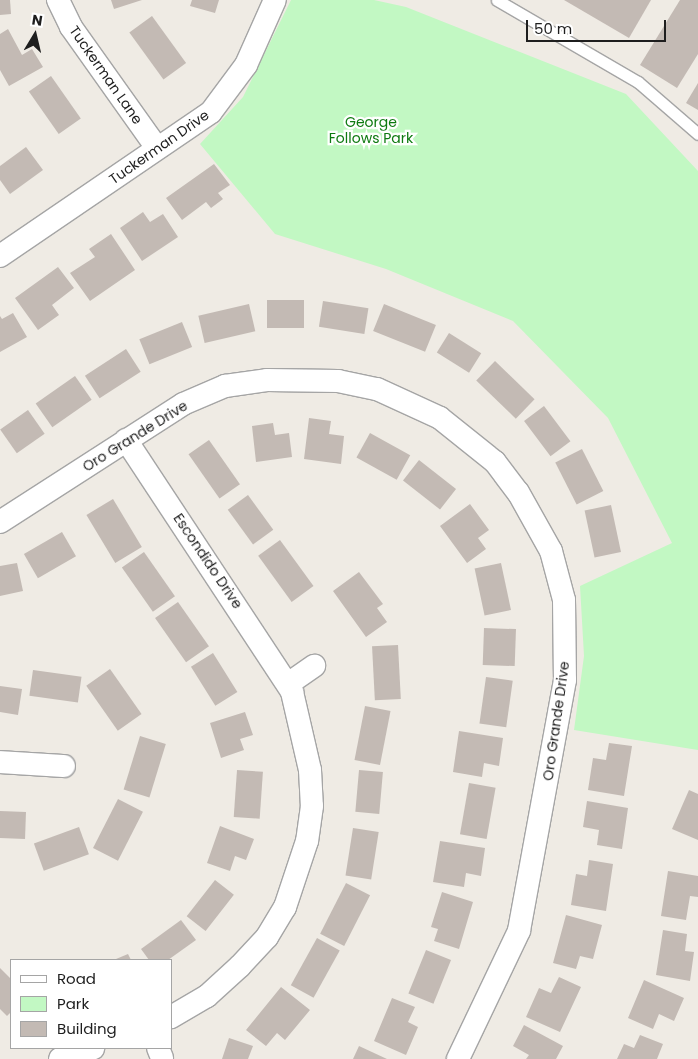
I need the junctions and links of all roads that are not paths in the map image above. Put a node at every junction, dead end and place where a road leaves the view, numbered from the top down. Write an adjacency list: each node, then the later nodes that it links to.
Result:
1 (58, 0): 5 (street, Tuckerman Lane)
2 (275, 0): 5 (street, Tuckerman Drive)
3 (497, 0): 4 (lane)
4 (698, 134)
5 (157, 148): 6 (street, Tuckerman Drive)
6 (0, 256)
7 (126, 440): 8 (street, Oro Grande Drive); 10 (street, Escondido Drive); 16 (street, Oro Grande Drive)
8 (0, 522)
9 (314, 666): 10 (street)
10 (288, 684): 13 (street, Escondido Drive)
11 (0, 762): 12 (street)
12 (64, 766)
13 (172, 1015)
14 (90, 1049): 15 (street)
15 (60, 1059)
16 (458, 1059)

